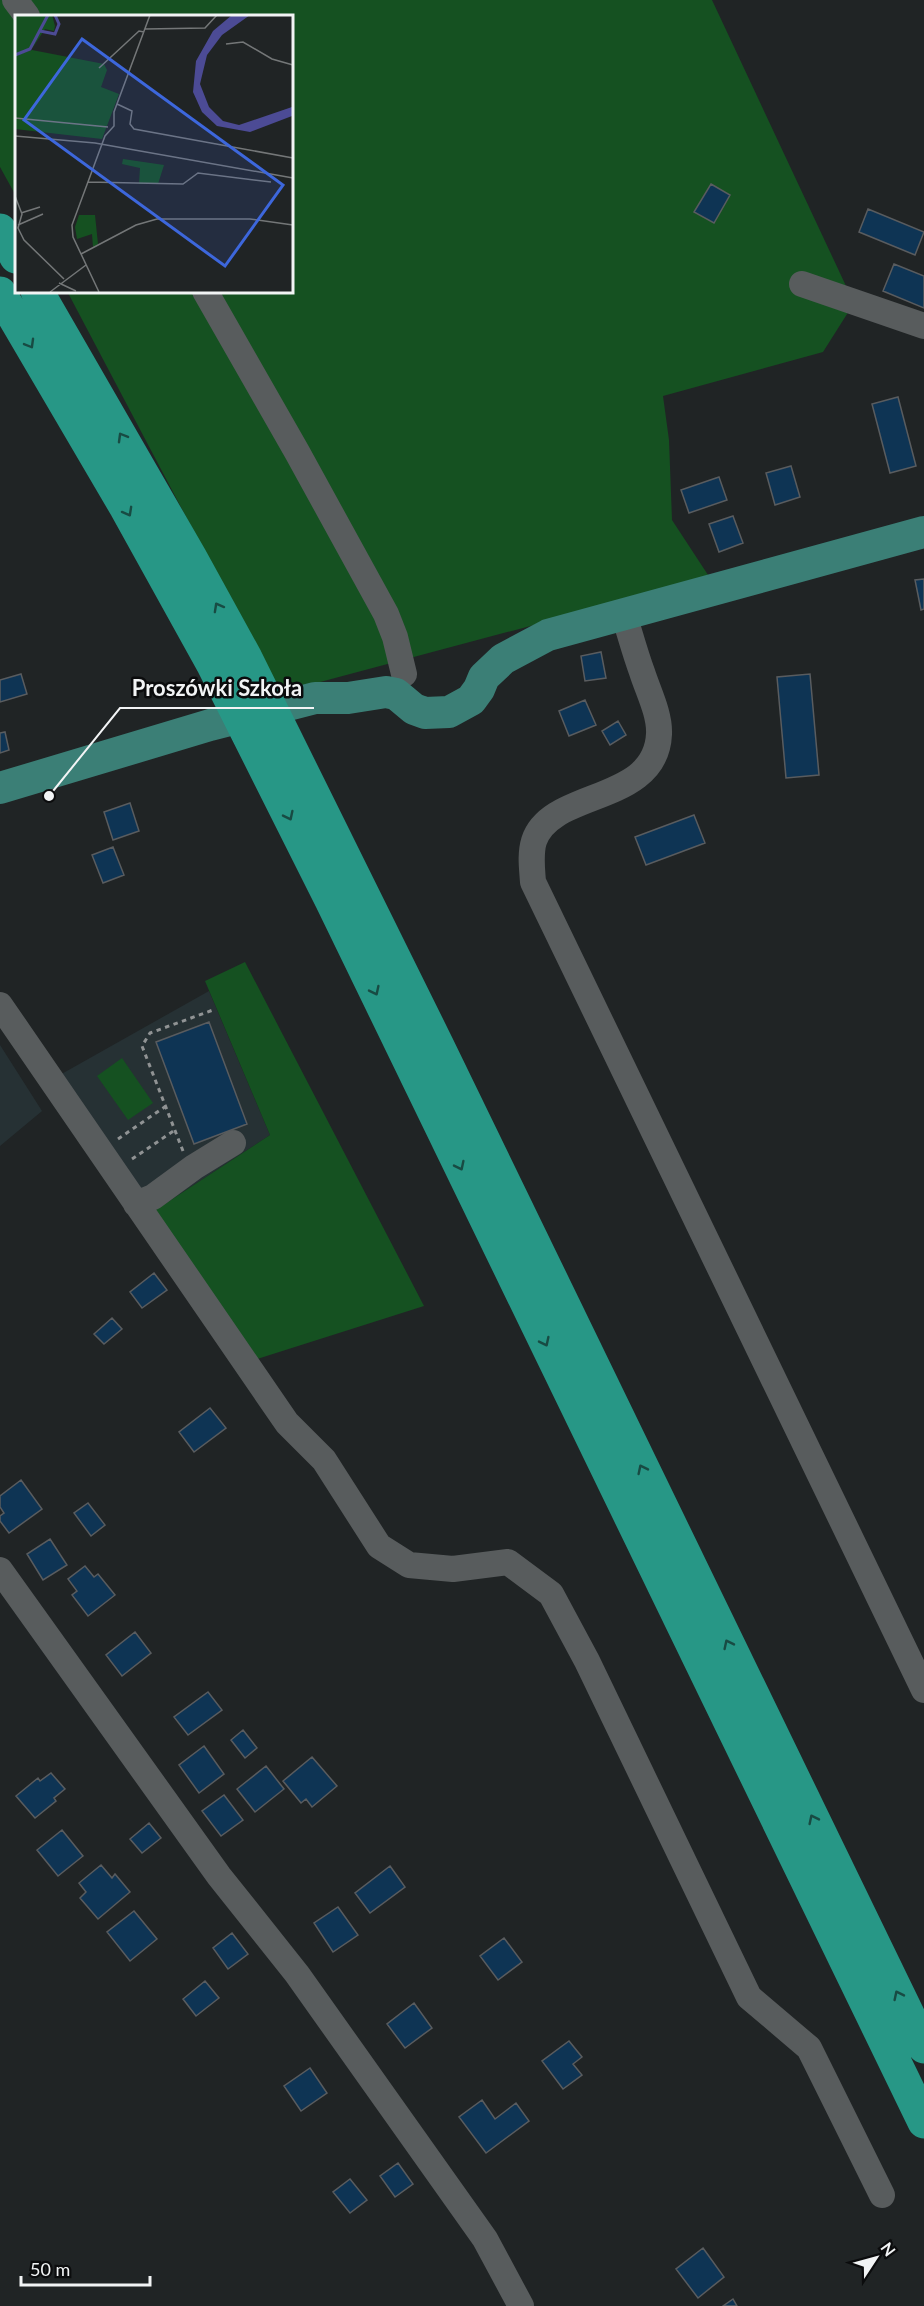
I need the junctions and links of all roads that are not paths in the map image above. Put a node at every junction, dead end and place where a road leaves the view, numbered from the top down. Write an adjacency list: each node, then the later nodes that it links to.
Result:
1 (15, 0): 2 (street)
2 (26, 15)
3 (0, 230): 4 (highway)
4 (15, 255)
5 (802, 284): 9 (street)
6 (38, 292): 19 (highway, one-way to 6)
7 (207, 292): 12 (street)
8 (0, 293): 20 (highway, one-way to 20)
9 (924, 326)
10 (924, 532): 11 (main road)
11 (624, 615): 13 (main road); 18 (street)
12 (404, 674)
13 (0, 788)
14 (0, 1005): 16 (street)
15 (233, 1143): 16 (street)
16 (140, 1210): 21 (street)
17 (0, 1570): 22 (street)
18 (924, 1690)
19 (924, 2047)
20 (924, 2122)
21 (882, 2195)
22 (521, 2306)

